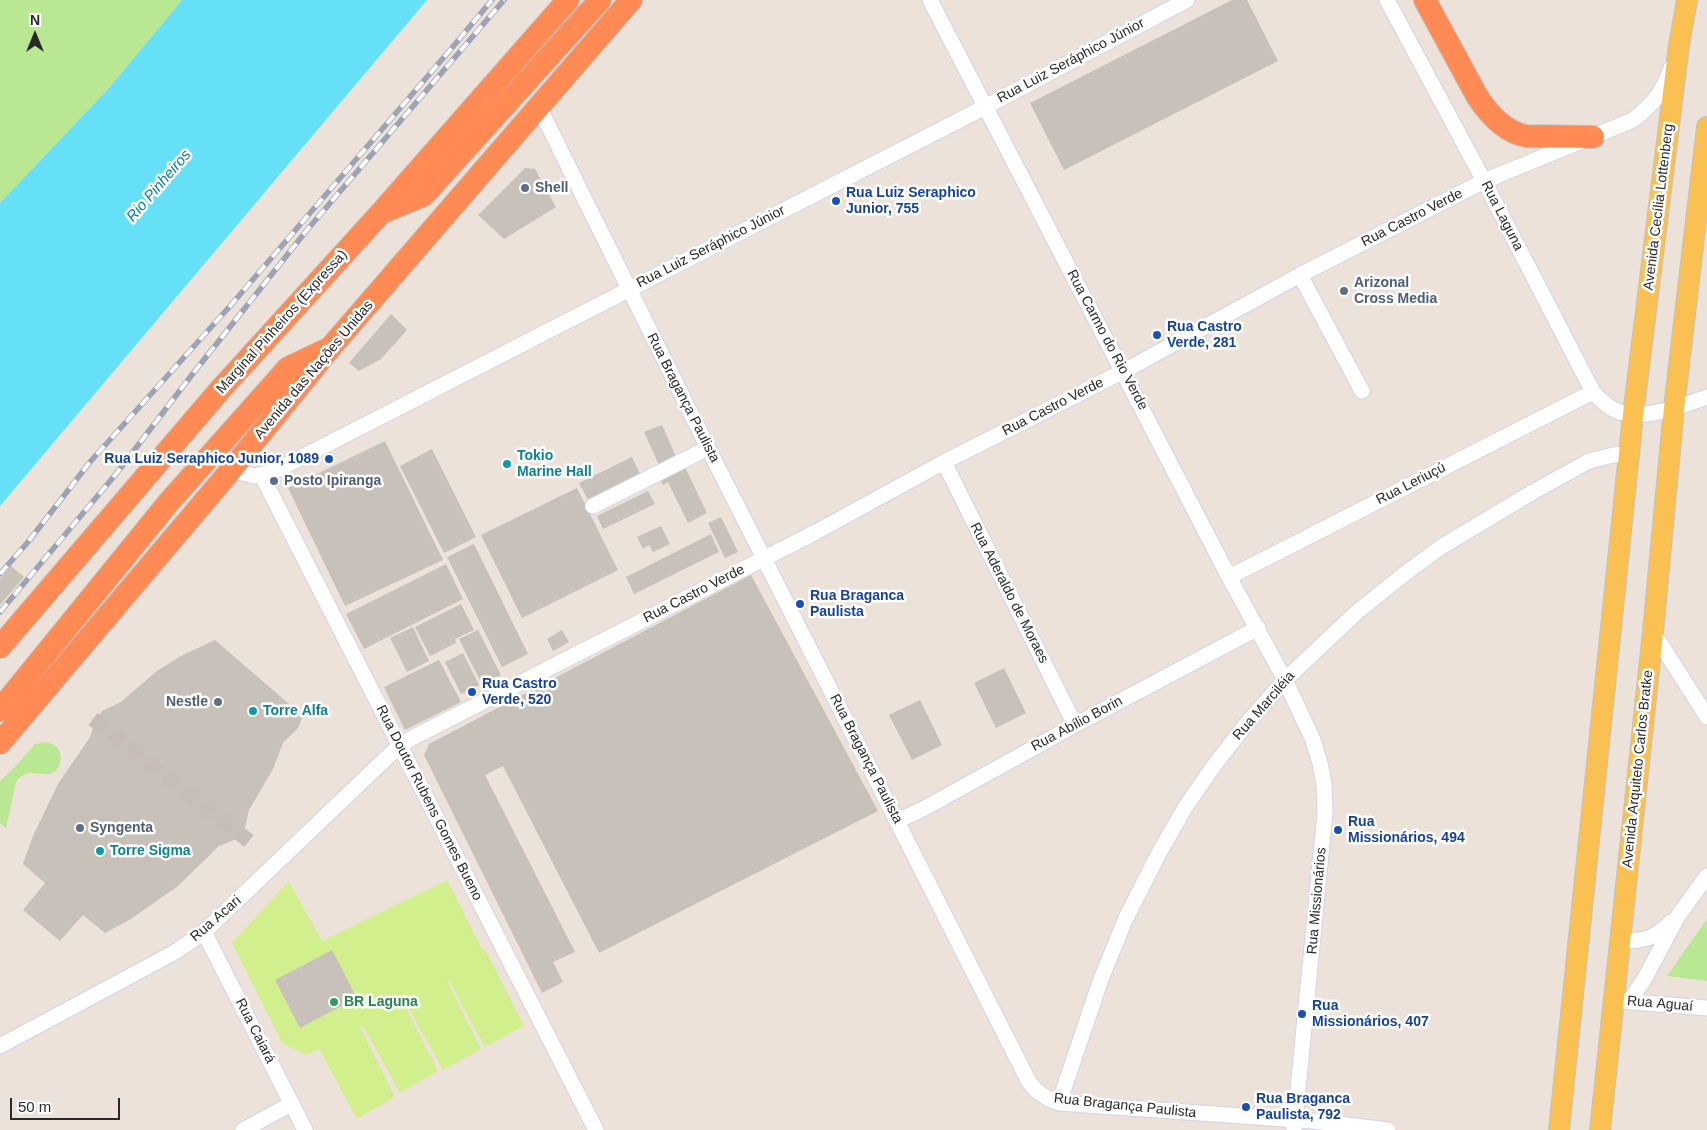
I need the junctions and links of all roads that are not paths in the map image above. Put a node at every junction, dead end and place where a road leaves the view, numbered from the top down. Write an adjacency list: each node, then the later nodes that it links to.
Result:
1 (568, 0): 15 (highway, Marginal Pinheiros (Expressa))
2 (600, 0): 15 (highway)
3 (631, 0): 10 (highway, Avenida das Nações Unidas)
4 (930, 0): 11 (street, Rua Carmo do Rio Verde)
5 (1187, 0): 11 (street, Rua Luiz Seráphico Júnior)
6 (1387, 0): 14 (street, Rua Laguna)
7 (1425, 0): 13 (highway)
8 (1687, 0): 9 (main road, Avenida Cecília Lottenberg)
9 (1679, 45): 13 (street, Rua Castro Verde); 24 (main road, Avenida Cecília Lottenberg)
10 (538, 107): 17 (street, Rua Bragança Paulista); 18 (highway, Avenida das Nações Unidas)
11 (985, 107): 17 (street, Rua Luiz Seráphico Júnior); 19 (street, Rua Carmo do Rio Verde)
12 (1707, 127): 23 (main road)
13 (1592, 137): 14 (street, Rua Castro Verde)
14 (1484, 181): 16 (street, Rua Castro Verde); 21 (street, Rua Laguna)
15 (380, 214): 35 (highway, Marginal Pinheiros (Expressa))
16 (1300, 275): 19 (street, Rua Castro Verde); 20 (street)
17 (629, 289): 25 (street, Rua Bragança Paulista); 29 (street, Rua Luiz Seráphico Júnior)
18 (331, 347): 28 (highway, Avenida das Nações Unidas); 37 (highway)
19 (1124, 371): 27 (street, Rua Castro Verde); 32 (street, Rua Carmo do Rio Verde)
20 (1362, 391)
21 (1593, 392): 24 (street, Rua Laguna); 32 (street, Rua Leriuçú)
22 (1707, 398): 23 (street)
23 (1674, 408): 24 (street); 34 (main road, Avenida Arquiteto Carlos Bratke)
24 (1633, 415): 26 (main road)
25 (708, 448): 30 (street); 31 (street, Rua Bragança Paulista)
26 (1630, 454): 36 (street, Rua Marciléia); 57 (main road)
27 (944, 462): 31 (street, Rua Castro Verde); 39 (street, Rua Aderaldo de Moraes)
28 (231, 470): 29 (street); 40 (highway, Avenida das Nações Unidas)
29 (262, 476): 41 (street, Rua Doutor Rubens Gomes Bueno)
30 (594, 506)
31 (764, 558): 41 (street, Rua Castro Verde); 42 (street, Rua Bragança Paulista)
32 (1229, 577): 33 (street, Rua Carmo do Rio Verde)
33 (1258, 628): 36 (street, Rua Carmo do Rio Verde); 39 (street, Rua Abílio Borin)
34 (1653, 632): 38 (street); 46 (main road, Avenida Arquiteto Carlos Bratke)
35 (0, 647)
36 (1285, 680): 50 (street, Rua Marciléia); 52 (street, Rua Missionários)
37 (0, 710)
38 (1707, 717)
39 (1075, 724): 42 (street, Rua Abílio Borin)
40 (0, 743)
41 (399, 746): 45 (street, Rua Acari); 55 (street, Rua Doutor Rubens Gomes Bueno)
42 (897, 821): 50 (street, Rua Bragança Paulista)
43 (1707, 876): 44 (street)
44 (1678, 916): 46 (street); 47 (street)
45 (204, 932): 49 (street, Rua Acari); 51 (street, Rua Caiará)
46 (1620, 942): 47 (main road, Avenida Arquiteto Carlos Bratke)
47 (1621, 1001): 48 (street, Rua Aguaí); 58 (main road, Avenida Arquiteto Carlos Bratke)
48 (1707, 1008)
49 (0, 1046)
50 (1059, 1103): 52 (street, Rua Bragança Paulista)
51 (291, 1104): 53 (street); 54 (street, Rua Caiará)
52 (1294, 1125): 56 (street, Rua Bragança Paulista)
53 (243, 1130)
54 (305, 1130)
55 (596, 1130)
56 (1388, 1130)
57 (1559, 1130)
58 (1600, 1130)

